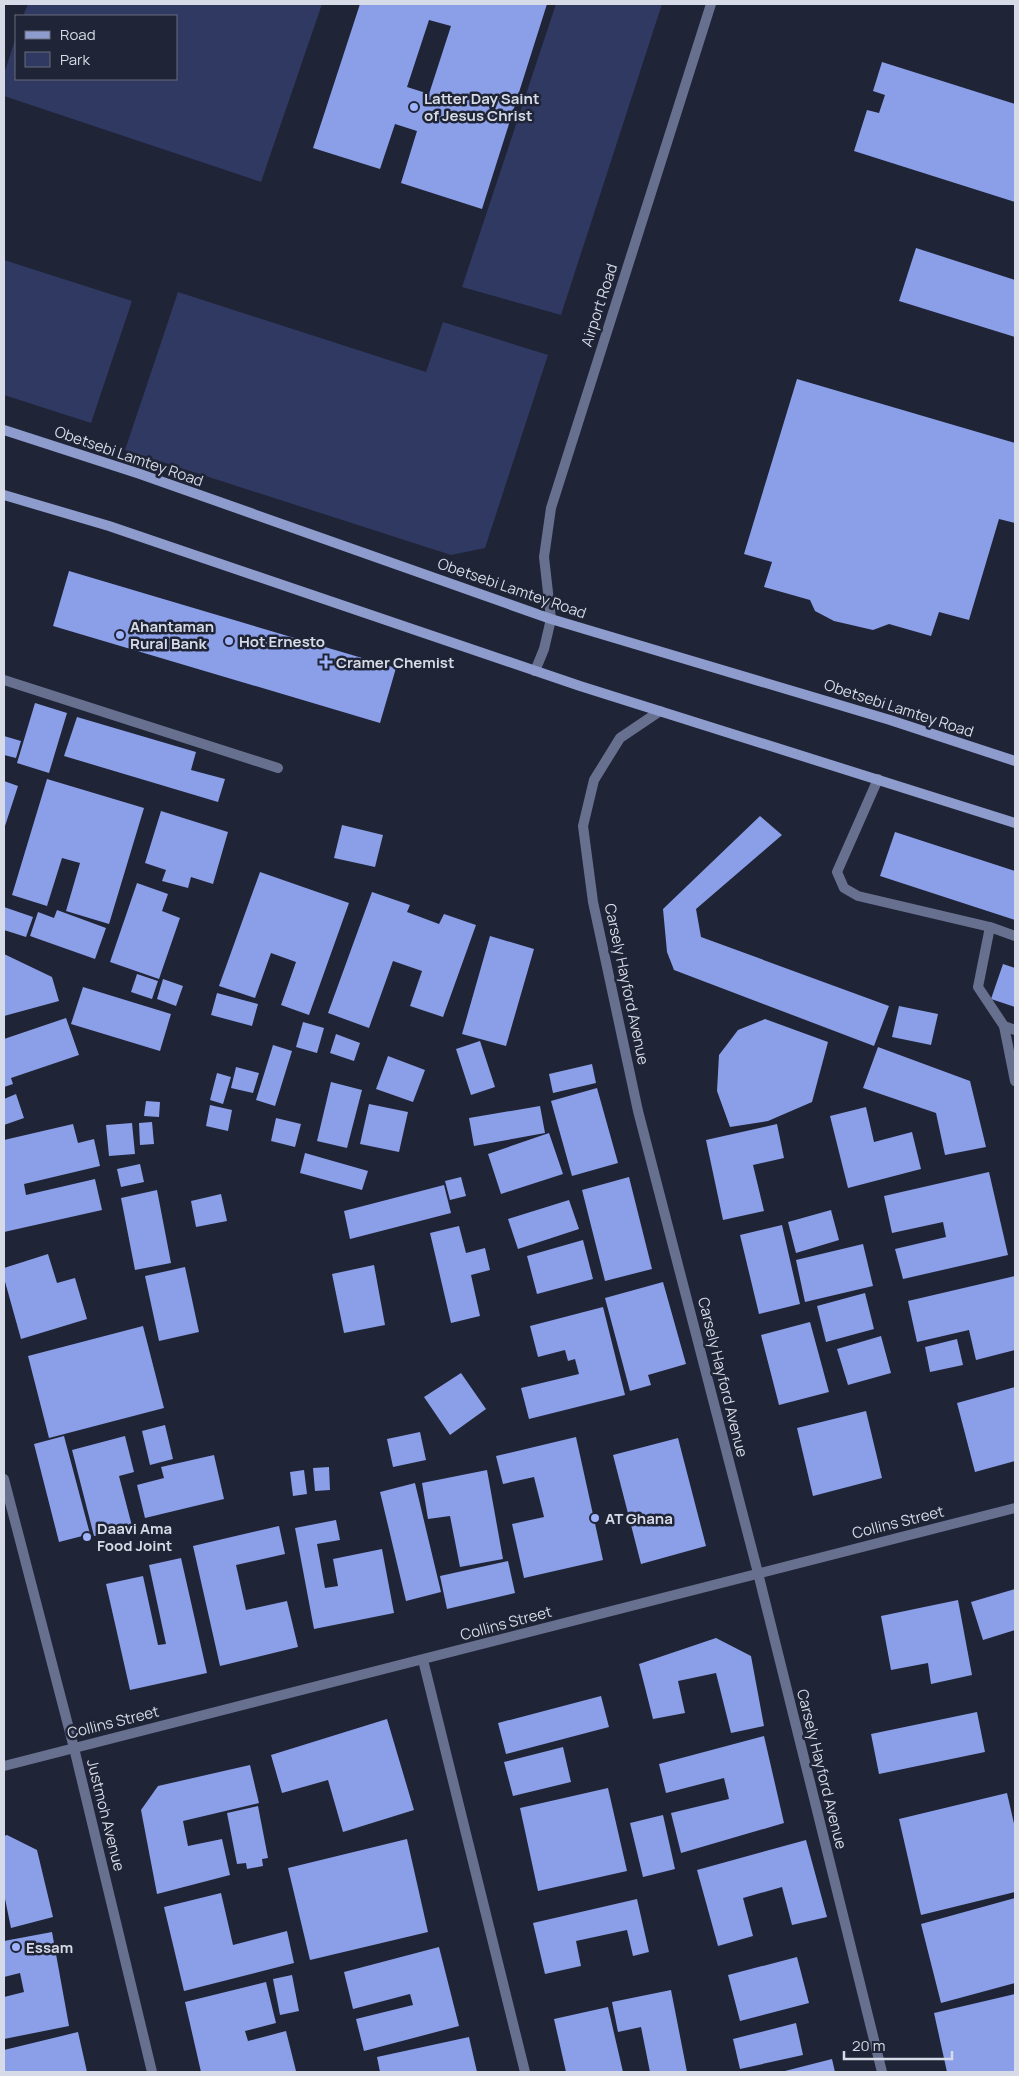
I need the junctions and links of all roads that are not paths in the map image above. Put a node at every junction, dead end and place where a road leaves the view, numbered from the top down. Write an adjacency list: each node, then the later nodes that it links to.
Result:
1 (711, 4): 4 (street, Airport Road)
2 (4, 430): 4 (main road, Obetsebi Lamtey Road)
3 (4, 495): 5 (main road)
4 (551, 619): 5 (street, Airport Road); 8 (main road, Obetsebi Lamtey Road)
5 (535, 671): 7 (main road)
6 (4, 680): 9 (street)
7 (660, 711): 10 (main road); 19 (street, Carsely Hayford Avenue)
8 (1015, 762)
9 (278, 768)
10 (878, 779): 11 (main road); 12 (street)
11 (1015, 823)
12 (990, 927): 13 (street); 14 (street)
13 (1015, 936)
14 (1004, 1026): 15 (street); 16 (street)
15 (1015, 1030)
16 (1015, 1081)
17 (4, 1479): 21 (street, Justmoh Avenue)
18 (1015, 1508): 19 (street, Collins Street)
19 (758, 1573): 20 (street, Collins Street); 25 (street, Carsely Hayford Avenue)
20 (423, 1660): 21 (street, Collins Street); 24 (street)
21 (74, 1748): 22 (street, Collins Street); 23 (street, Justmoh Avenue)
22 (4, 1766)
23 (152, 2072)
24 (525, 2072)
25 (882, 2072)

